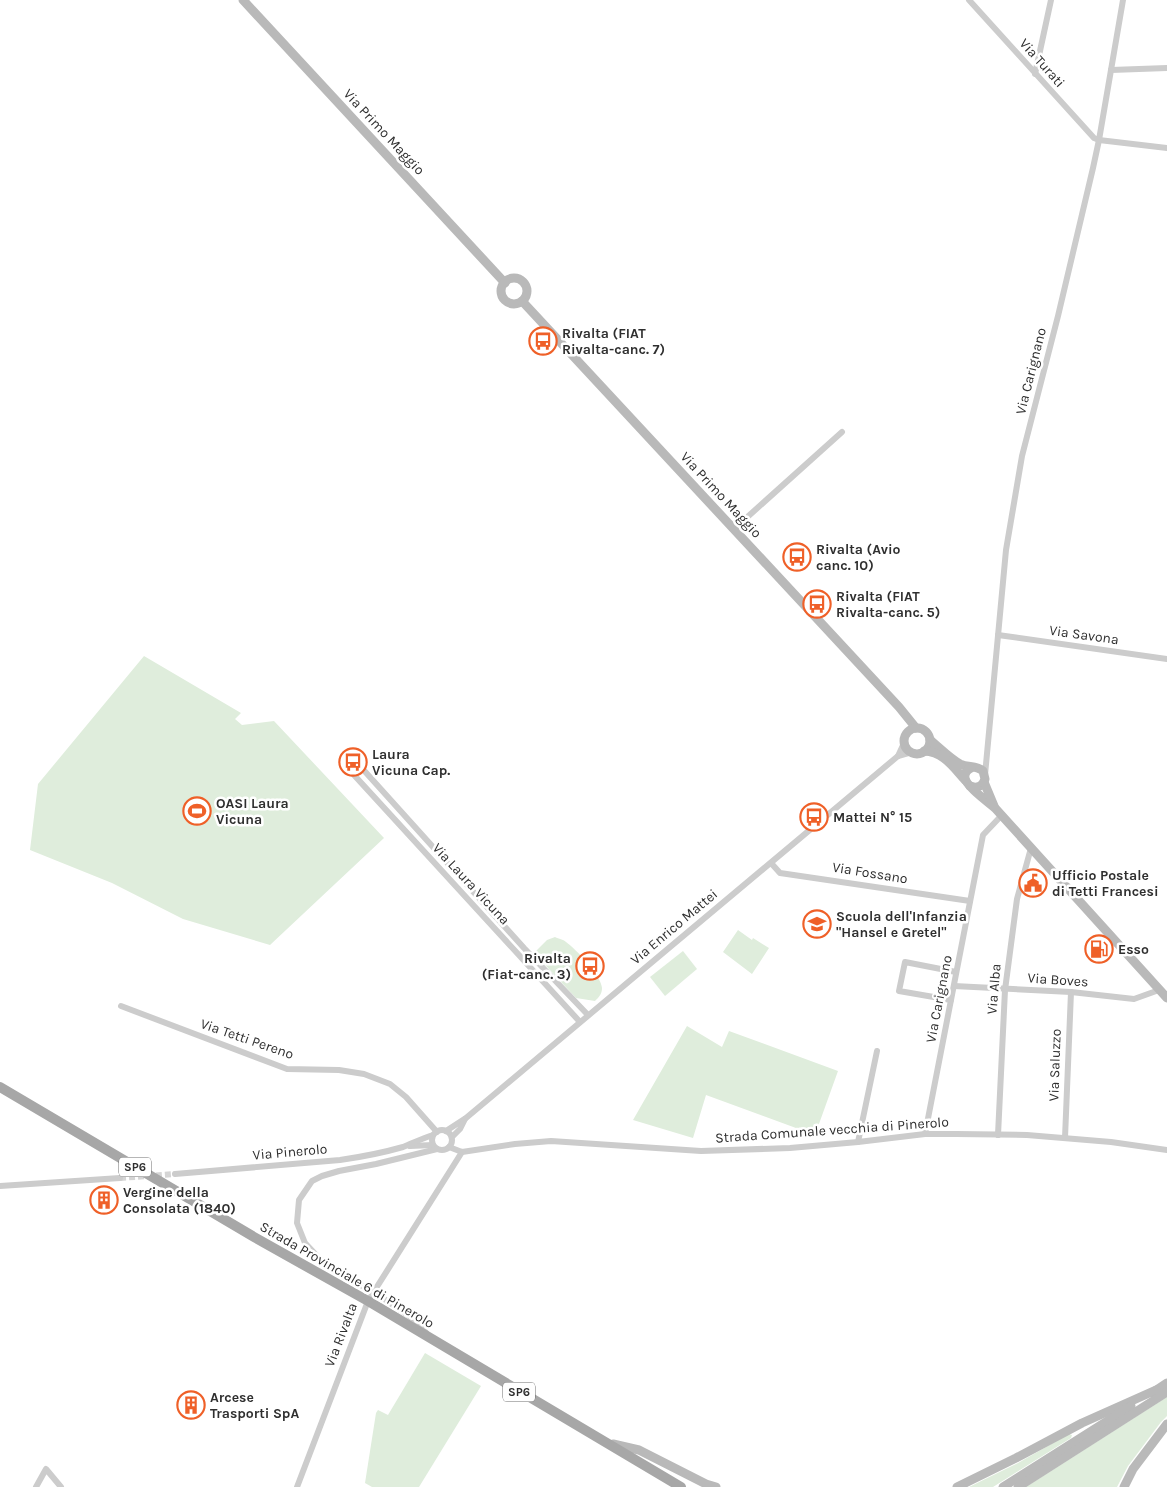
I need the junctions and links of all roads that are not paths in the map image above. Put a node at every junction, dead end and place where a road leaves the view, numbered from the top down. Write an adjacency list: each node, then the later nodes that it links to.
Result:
1 (243, 0): 10 (main road, Via Primo Maggio)
2 (969, 0): 7 (street, Via Turati)
3 (1051, 0): 7 (street)
4 (1123, 0): 6 (street, Via Carignano)
5 (1167, 68): 6 (street)
6 (1111, 70): 8 (street, Via Carignano)
7 (1035, 74): 8 (street, Via Turati)
8 (1099, 140): 9 (street); 14 (street, Via Carignano)
9 (1167, 148)
10 (505, 283): 11 (main road); 11 (main road)
11 (522, 301): 13 (main road, Via Primo Maggio)
12 (842, 432): 13 (street)
13 (734, 529): 16 (main road, Via Primo Maggio)
14 (998, 635): 15 (street, Via Savona); 22 (street, Via Carignano)
15 (1167, 659)
16 (899, 707): 17 (main road, Via Primo Maggio); 18 (main road, Via Primo Maggio)
17 (916, 728): 18 (main road); 19 (main road)
18 (906, 737): 21 (main road); 23 (street, Via Enrico Mattei)
19 (930, 740): 20 (main road); 26 (main road)
20 (924, 751): 21 (main road); 28 (main road)
21 (912, 752): 23 (street, Via Enrico Mattei)
22 (987, 752): 26 (street); 27 (street, Via Carignano)
23 (898, 756): 32 (street, Via Enrico Mattei)
24 (343, 763): 43 (street, Via Laura Vicuna)
25 (360, 766): 42 (street, Via Laura Vicuna)
26 (971, 768): 27 (main road); 28 (main road)
27 (985, 779): 28 (main road); 29 (main road)
28 (968, 783): 29 (main road)
29 (995, 808): 30 (main road)
30 (1001, 816): 31 (main road); 33 (street, Via Carignano)
31 (1031, 848): 36 (street, Via Alba); 37 (main road)
32 (771, 863): 33 (street, Via Fossano); 42 (street, Via Enrico Mattei)
33 (970, 902): 34 (street, Via Carignano)
34 (956, 972): 35 (street, Via Carignano); 40 (street)
35 (954, 986): 36 (street, Via Boves); 40 (street, Via Carignano)
36 (1005, 990): 38 (street, Via Boves); 52 (street, Via Alba)
37 (1159, 990): 38 (street, Via Boves); 39 (main road)
38 (1071, 992): 53 (street, Via Saluzzo)
39 (1167, 998)
40 (951, 1000): 51 (street, Via Carignano)
41 (121, 1006): 50 (street, Via Tetti Pereno)
42 (588, 1015): 43 (street, Via Enrico Mattei)
43 (580, 1022): 48 (street, Via Enrico Mattei)
44 (877, 1051): 54 (street)
45 (0, 1087): 47 (main road, Strada Provinciale 6 di Pinerolo / SP6)
46 (0, 1091): 47 (street)
47 (16, 1096): 65 (main road, Strada Provinciale 6 di Pinerolo / SP6)
48 (466, 1118): 49 (street, Via Enrico Mattei); 55 (street, Via Enrico Mattei)
49 (446, 1131): 50 (street); 55 (street)
50 (435, 1133): 56 (street, Via Pinerolo); 57 (street)
51 (925, 1134): 52 (street, Strada Comunale vecchia di Pinerolo); 54 (street, Strada Comunale vecchia di Pinerolo)
52 (998, 1134): 53 (street, Strada Comunale vecchia di Pinerolo)
53 (1065, 1138): 58 (street, Strada Comunale vecchia di Pinerolo)
54 (858, 1142): 59 (street, Strada Comunale vecchia di Pinerolo)
55 (451, 1143): 57 (street); 59 (street, Strada Comunale vecchia di Pinerolo)
56 (406, 1146): 57 (street, Via Pinerolo); 60 (street, Via Pinerolo)
57 (435, 1147): 63 (street)
58 (1167, 1150)
59 (465, 1151): 64 (street, Via Rivalta)
60 (175, 1174)
61 (120, 1178): 62 (street)
62 (0, 1186)
63 (355, 1282): 64 (street); 65 (street)
64 (374, 1292): 65 (street, Via Rivalta); 66 (street)
65 (368, 1301): 66 (main road, Strada Provinciale 6 di Pinerolo / SP6); 74 (street, Via Rivalta)
66 (433, 1341): 71 (main road, Strada Provinciale 6 di Pinerolo / SP6)
67 (1167, 1383): 68 (main road)
68 (1156, 1390): 77 (main road); 78 (main road)
69 (1167, 1392): 79 (main road)
70 (1167, 1424): 80 (main road)
71 (605, 1442): 75 (main road, Strada Provinciale 6 di Pinerolo / SP6); 76 (main road)
72 (36, 1487): 73 (street)
73 (61, 1487)
74 (297, 1487)
75 (681, 1487)
76 (716, 1487)
77 (957, 1487)
78 (1003, 1487)
79 (1018, 1487)
80 (1124, 1487)

